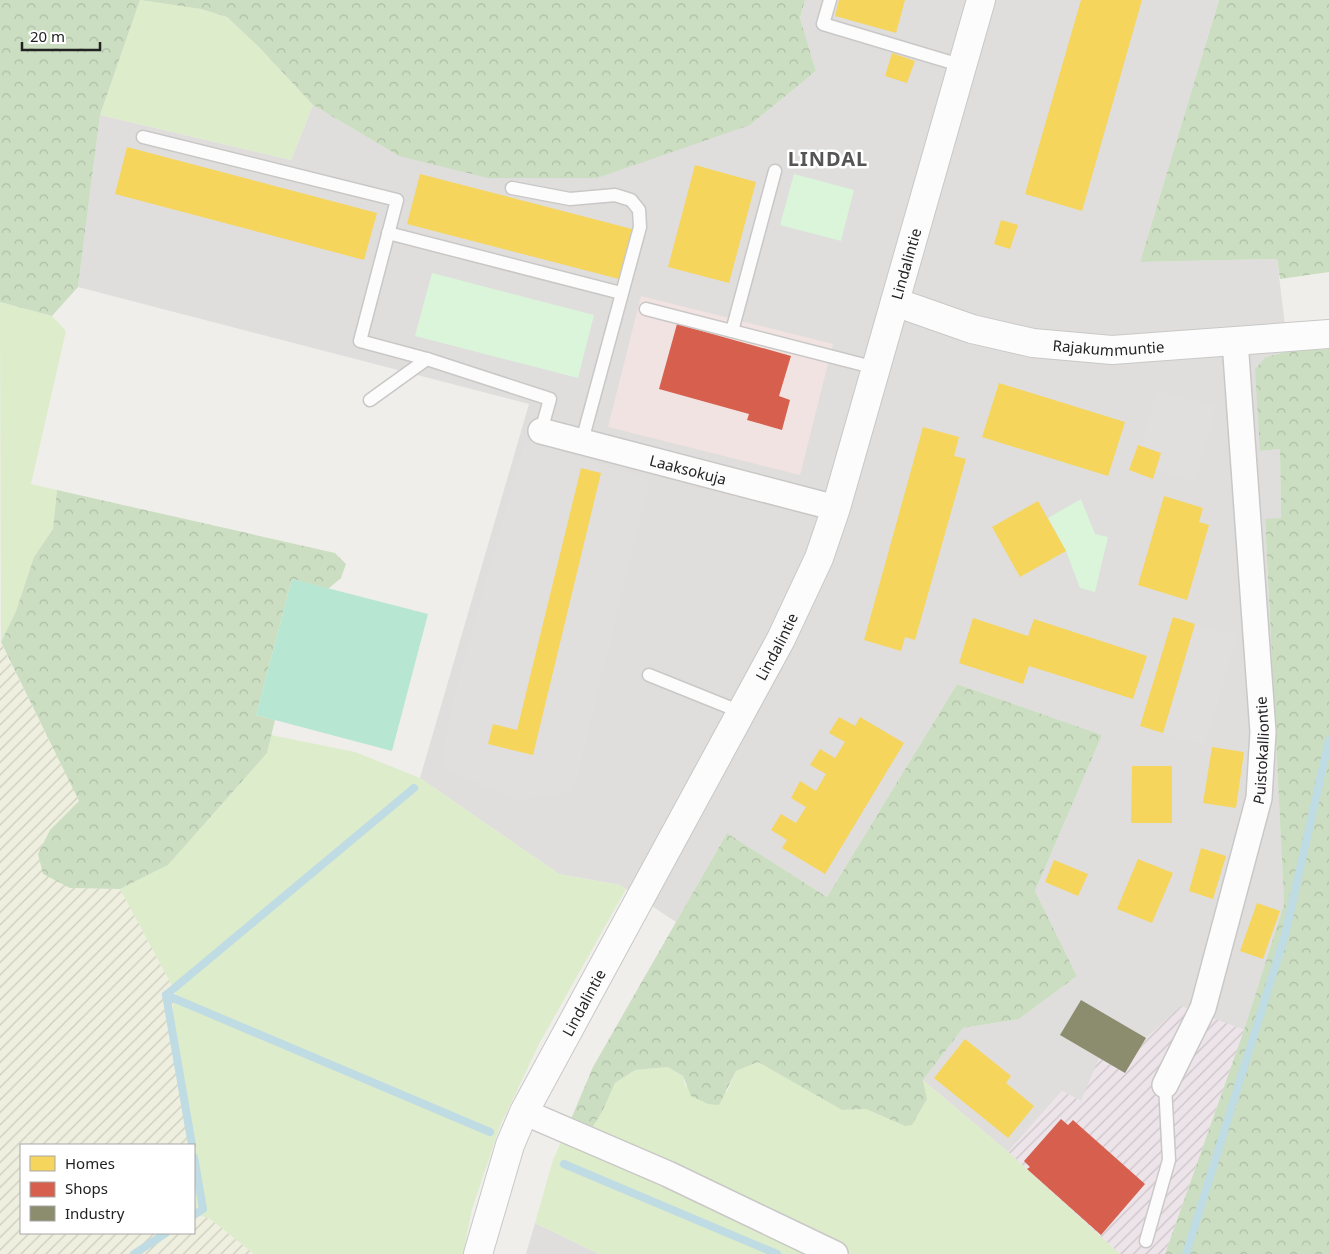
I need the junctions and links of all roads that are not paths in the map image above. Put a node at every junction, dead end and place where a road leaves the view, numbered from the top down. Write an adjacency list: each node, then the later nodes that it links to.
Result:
1 (830, 0): 3 (lane)
2 (981, 0): 3 (street, Lindalintie)
3 (962, 66): 9 (street, Lindalintie)
4 (143, 137): 7 (lane)
5 (775, 171): 11 (lane)
6 (512, 188): 8 (lane)
7 (388, 233): 8 (lane); 14 (lane)
8 (621, 293): 18 (lane)
9 (895, 302): 13 (street, Rajakummuntie); 15 (street, Lindalintie)
10 (646, 308): 11 (lane)
11 (732, 331): 15 (lane)
12 (1329, 334): 13 (street, Rajakummuntie)
13 (1235, 341): 22 (street, Puistokalliontie)
14 (427, 359): 16 (lane); 17 (lane)
15 (876, 368): 19 (street, Lindalintie)
16 (370, 400)
17 (541, 431): 18 (street, Laaksokuja)
18 (582, 441): 19 (street, Laaksokuja)
19 (836, 508): 21 (street, Lindalintie)
20 (649, 675): 21 (lane)
21 (740, 712): 23 (street, Lindalintie)
22 (1165, 1086): 24 (lane)
23 (524, 1112): 25 (street, Lindalintie); 26 (street)
24 (1146, 1241)
25 (478, 1254)
26 (835, 1254)

